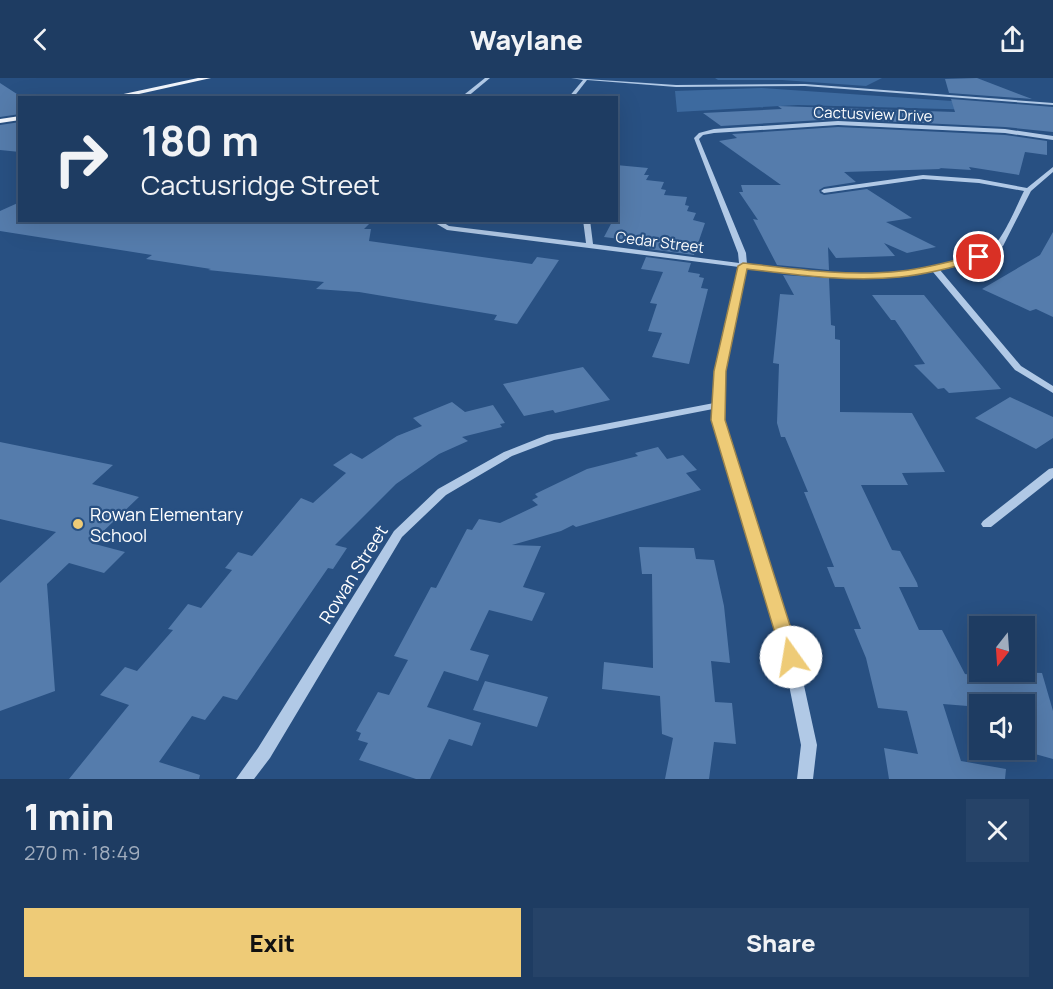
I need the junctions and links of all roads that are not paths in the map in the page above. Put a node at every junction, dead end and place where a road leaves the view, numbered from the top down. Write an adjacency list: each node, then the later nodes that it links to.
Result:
1 (208, 78): 5 (main road)
2 (488, 78): 6 (street)
3 (573, 78): 4 (street)
4 (586, 79): 7 (street); 8 (street)
5 (118, 96)
6 (465, 96)
7 (572, 96)
8 (1053, 104)
9 (18, 111): 10 (main road)
10 (0, 114)
11 (18, 118): 12 (main road)
12 (0, 121)
13 (1053, 138): 20 (street, Cactusview Drive)
14 (1053, 169): 15 (street)
15 (1028, 190): 16 (street); 21 (street, Cedar Street)
16 (824, 191)
17 (437, 222): 19 (street, Cedar Street)
18 (586, 222): 19 (street)
19 (590, 247): 20 (street, Cedar Street)
20 (743, 266): 21 (street, Cedar Street); 23 (street)
21 (935, 269): 22 (street)
22 (1053, 390)
23 (718, 405): 26 (street, Rowan Street); 27 (street)
24 (1053, 472): 25 (street)
25 (987, 524)
26 (244, 779)
27 (805, 779)

